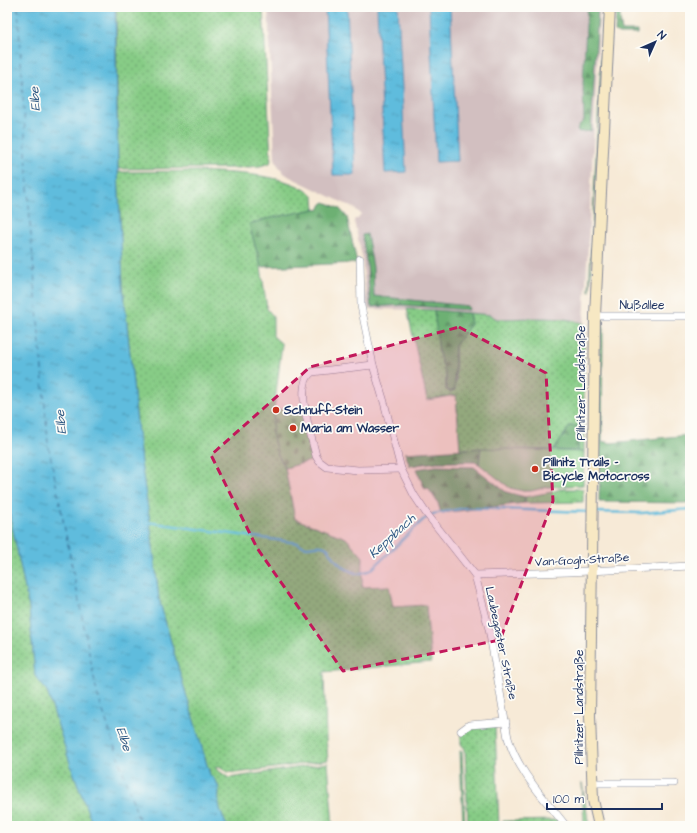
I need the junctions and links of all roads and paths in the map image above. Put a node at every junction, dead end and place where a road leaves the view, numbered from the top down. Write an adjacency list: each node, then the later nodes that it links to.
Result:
1 (610, 7): 3 (main road, Pillnitzer Landstraße)
2 (360, 259): 5 (street, Laubegaster Straße)
3 (595, 316): 4 (street, Nußallee); 8 (main road, Pillnitzer Landstraße)
4 (690, 316)
5 (373, 365): 6 (street, Laubegaster Straße); 6 (street)
6 (401, 469): 9 (street, Laubegaster Straße)
7 (690, 566): 8 (street, Van-Gogh-Straße)
8 (592, 570): 9 (street, Van-Gogh-Straße); 12 (main road, Pillnitzer Landstraße)
9 (475, 575): 10 (street, Laubegaster Straße)
10 (506, 722): 11 (street); 14 (street, Laubegaster Straße)
11 (461, 731)
12 (593, 783): 13 (street); 15 (main road, Pillnitzer Landstraße)
13 (674, 783)
14 (566, 826)
15 (598, 826)

